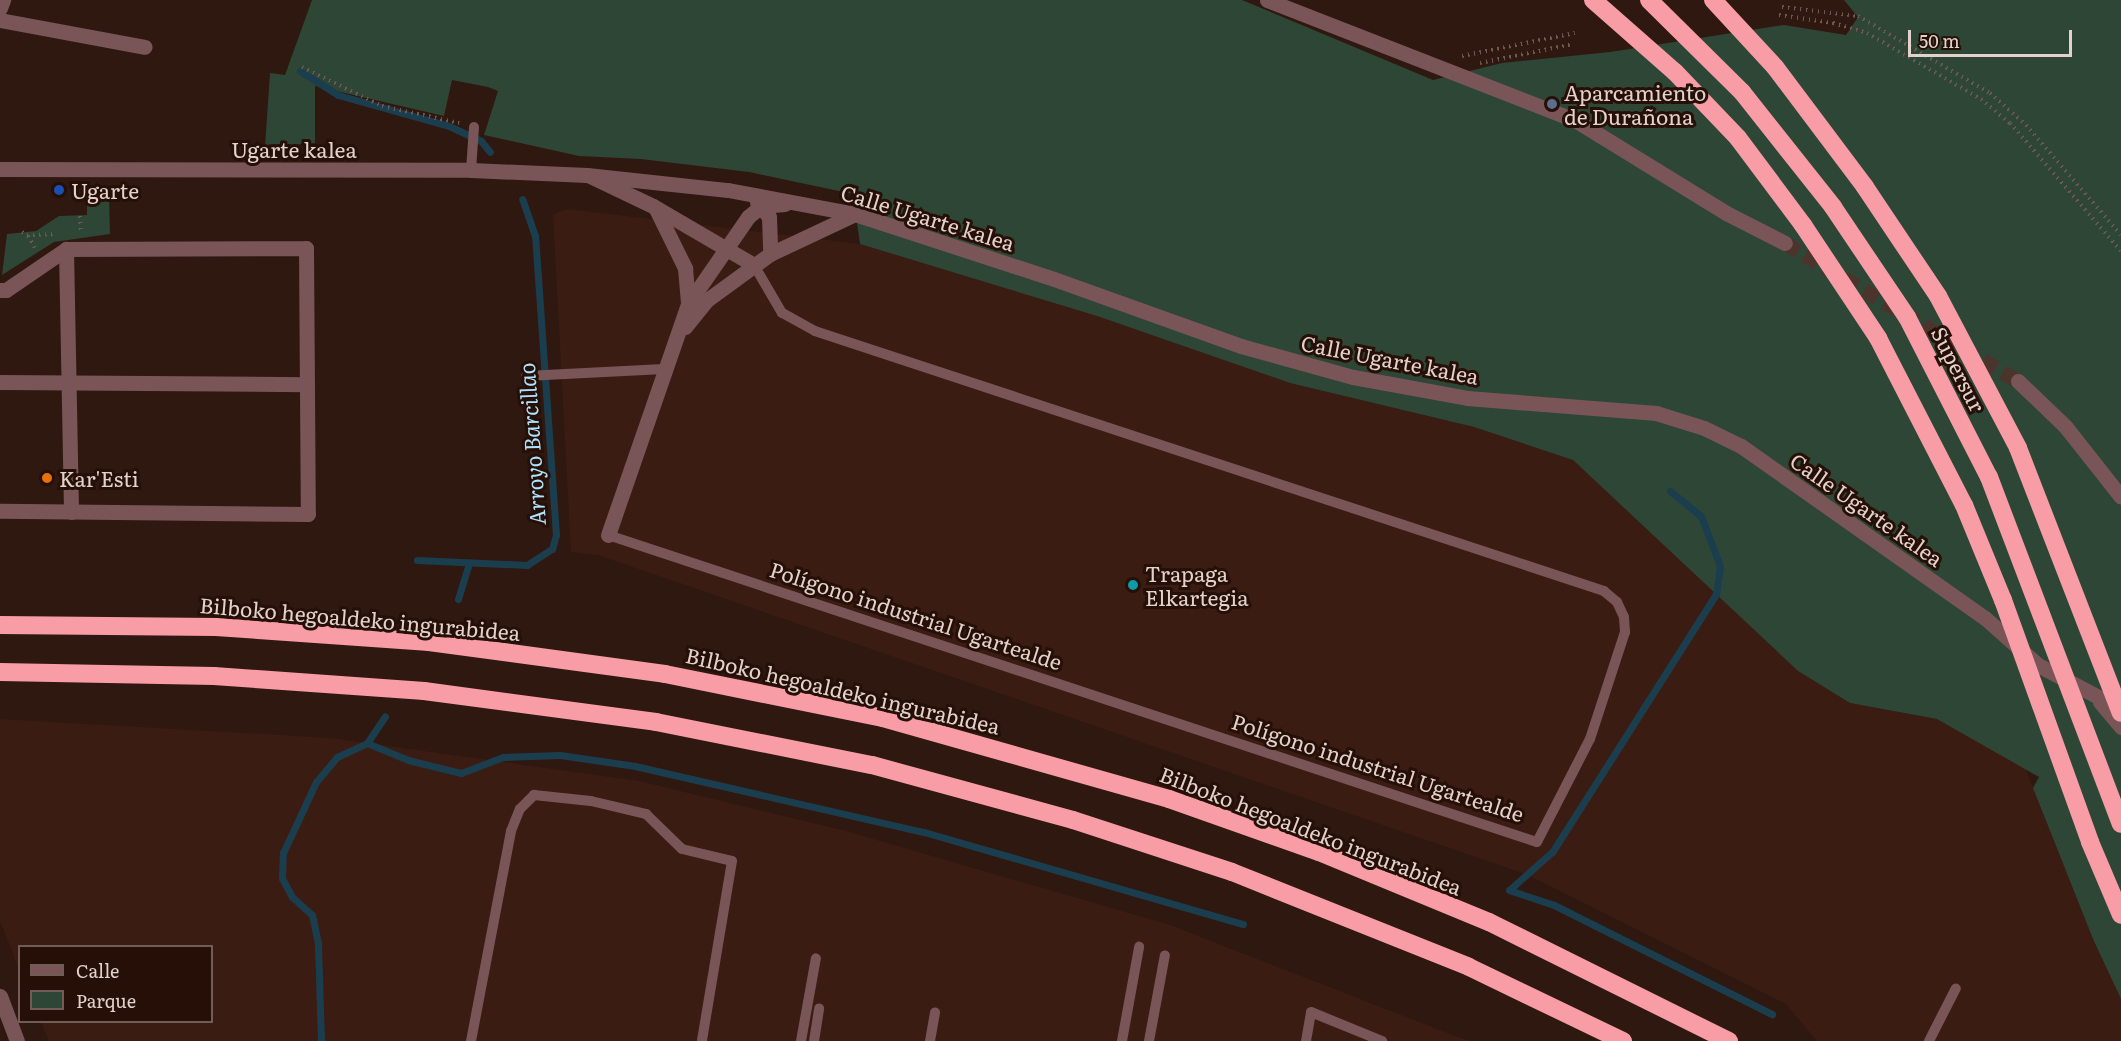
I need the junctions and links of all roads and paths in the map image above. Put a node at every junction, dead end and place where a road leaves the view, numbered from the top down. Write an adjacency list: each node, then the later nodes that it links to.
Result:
1 (3, 0): 7 (street)
2 (1267, 0): 13 (street)
3 (1649, 0): 56 (highway, Supersur)
4 (1713, 0): 54 (highway, Supersur)
5 (1599, 4): 57 (highway)
6 (1782, 7): 29 (path)
7 (0, 8)
8 (1779, 15): 33 (path)
9 (0, 20): 12 (street)
10 (1575, 33): 13 (path)
11 (1573, 44): 15 (path)
12 (145, 47)
13 (1426, 63): 15 (street)
14 (302, 67): 16 (path)
15 (1444, 70): 30 (street)
16 (474, 127): 18 (lane)
17 (0, 169): 18 (street, Ugarte kalea)
18 (471, 170): 19 (street, Ugarte kalea)
19 (587, 175): 20 (street, Calle Ugarte kalea); 21 (street)
20 (690, 186): 22 (street); 23 (street, Calle Ugarte kalea)
21 (653, 206): 32 (street); 37 (street, Polígono industrial Ugartealde)
22 (761, 206): 23 (street); 32 (street, Polígono industrial Ugartealde); 34 (street)
23 (827, 207): 24 (street, Calle Ugarte kalea)
24 (855, 214): 34 (street, Polígono industrial Ugartealde); 53 (street, Calle Ugarte kalea)
25 (80, 216): 27 (path)
26 (22, 232): 28 (path)
27 (70, 233)
28 (59, 234)
29 (2121, 235)
30 (1785, 243)
31 (66, 249): 36 (street); 43 (street); 44 (street)
32 (726, 250): 35 (street); 37 (street, Polígono industrial Ugartealde)
33 (2121, 251)
34 (770, 254): 35 (street, Polígono industrial Ugartealde)
35 (754, 265): 38 (street, Polígono industrial Ugartealde); 48 (lane, Polígono industrial Ugartealde)
36 (0, 290)
37 (688, 304): 38 (street, Polígono industrial Ugartealde)
38 (675, 339): 39 (street, Polígono industrial Ugartealde)
39 (664, 369): 40 (lane); 48 (street, Polígono industrial Ugartealde)
40 (526, 376)
41 (2018, 381): 45 (street)
42 (0, 382): 43 (street)
43 (67, 382): 44 (street); 47 (street)
44 (307, 384): 47 (street)
45 (2121, 496)
46 (0, 511): 47 (street)
47 (71, 512)
48 (608, 535)
49 (0, 612): 51 (highway)
50 (0, 625): 51 (highway, Bilboko hegoaldeko ingurabidea)
51 (112, 625): 76 (highway, Bilboko hegoaldeko ingurabidea)
52 (0, 672): 75 (highway)
53 (2097, 698): 54 (street, Calle Ugarte kalea); 55 (street)
54 (2121, 711)
55 (2121, 727)
56 (2121, 824)
57 (2121, 915)
58 (1139, 947): 71 (lane)
59 (1165, 955): 72 (lane)
60 (816, 958): 68 (lane)
61 (1956, 988): 77 (lane)
62 (0, 996): 65 (street)
63 (819, 1008): 69 (lane)
64 (935, 1012): 70 (lane)
65 (18, 1041)
66 (471, 1041): 67 (lane)
67 (702, 1041)
68 (801, 1041)
69 (814, 1041)
70 (930, 1041)
71 (1122, 1041)
72 (1149, 1041)
73 (1306, 1041): 74 (lane)
74 (1382, 1041)
75 (1623, 1041)
76 (1729, 1041)
77 (1929, 1041)

